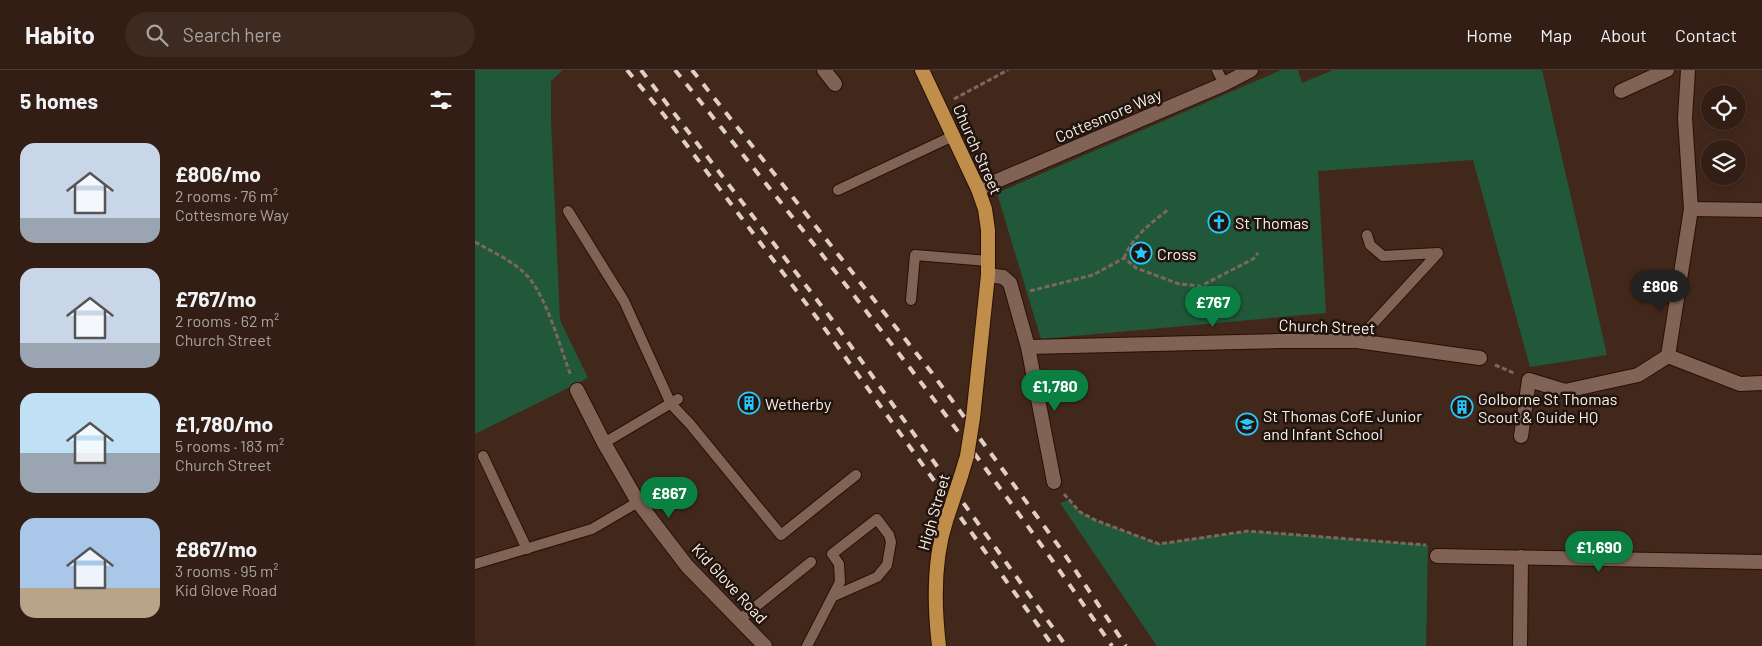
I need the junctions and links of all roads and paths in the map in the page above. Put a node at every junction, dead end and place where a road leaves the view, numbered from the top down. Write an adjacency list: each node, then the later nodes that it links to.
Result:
1 (824, 70): 8 (street)
2 (922, 70): 11 (main road, Church Street)
3 (1009, 70): 11 (path)
4 (1217, 70): 9 (lane)
5 (1251, 70): 9 (street, Cottesmore Way)
6 (1667, 70): 10 (street)
7 (1688, 70): 16 (street)
8 (835, 84)
9 (1224, 84): 13 (street, Cottesmore Way)
10 (1621, 91)
11 (940, 107): 12 (main road, Church Street)
12 (953, 136): 13 (main road, Church Street); 14 (lane)
13 (978, 189): 23 (main road, Church Street)
14 (838, 190)
15 (1169, 209): 22 (path)
16 (1691, 209): 18 (street); 29 (street)
17 (567, 210): 34 (lane)
18 (1762, 210)
19 (1367, 236): 27 (lane)
20 (475, 242): 33 (path)
21 (1258, 253): 22 (path)
22 (1124, 258): 25 (path)
23 (988, 260): 24 (main road, Church Street); 26 (lane)
24 (988, 275): 25 (street); 35 (main road, Church Street)
25 (1014, 294): 28 (street)
26 (911, 300)
27 (1357, 342): 28 (street, Church Street); 30 (street, Church Street)
28 (1028, 347): 40 (street)
29 (1667, 356): 31 (street); 32 (street)
30 (1480, 358): 31 (path)
31 (1529, 380): 36 (street)
32 (1762, 384)
33 (577, 390): 37 (street, Kid Glove Road)
34 (675, 401): 37 (lane); 39 (lane)
35 (973, 418): 52 (main road, High Street, bridge)
36 (1521, 436)
37 (604, 443): 41 (street, Kid Glove Road)
38 (483, 456): 42 (lane)
39 (856, 475)
40 (1054, 482): 43 (path)
41 (638, 502): 42 (lane); 49 (street, Kid Glove Road)
42 (527, 548): 47 (lane)
43 (1437, 556): 44 (street)
44 (1521, 557): 46 (street); 53 (street)
45 (811, 562): 49 (lane)
46 (1762, 562)
47 (475, 564)
48 (834, 596): 48 (lane); 51 (lane)
49 (739, 620): 50 (street, Kid Glove Road)
50 (765, 646)
51 (807, 646)
52 (939, 646)
53 (1520, 646)

